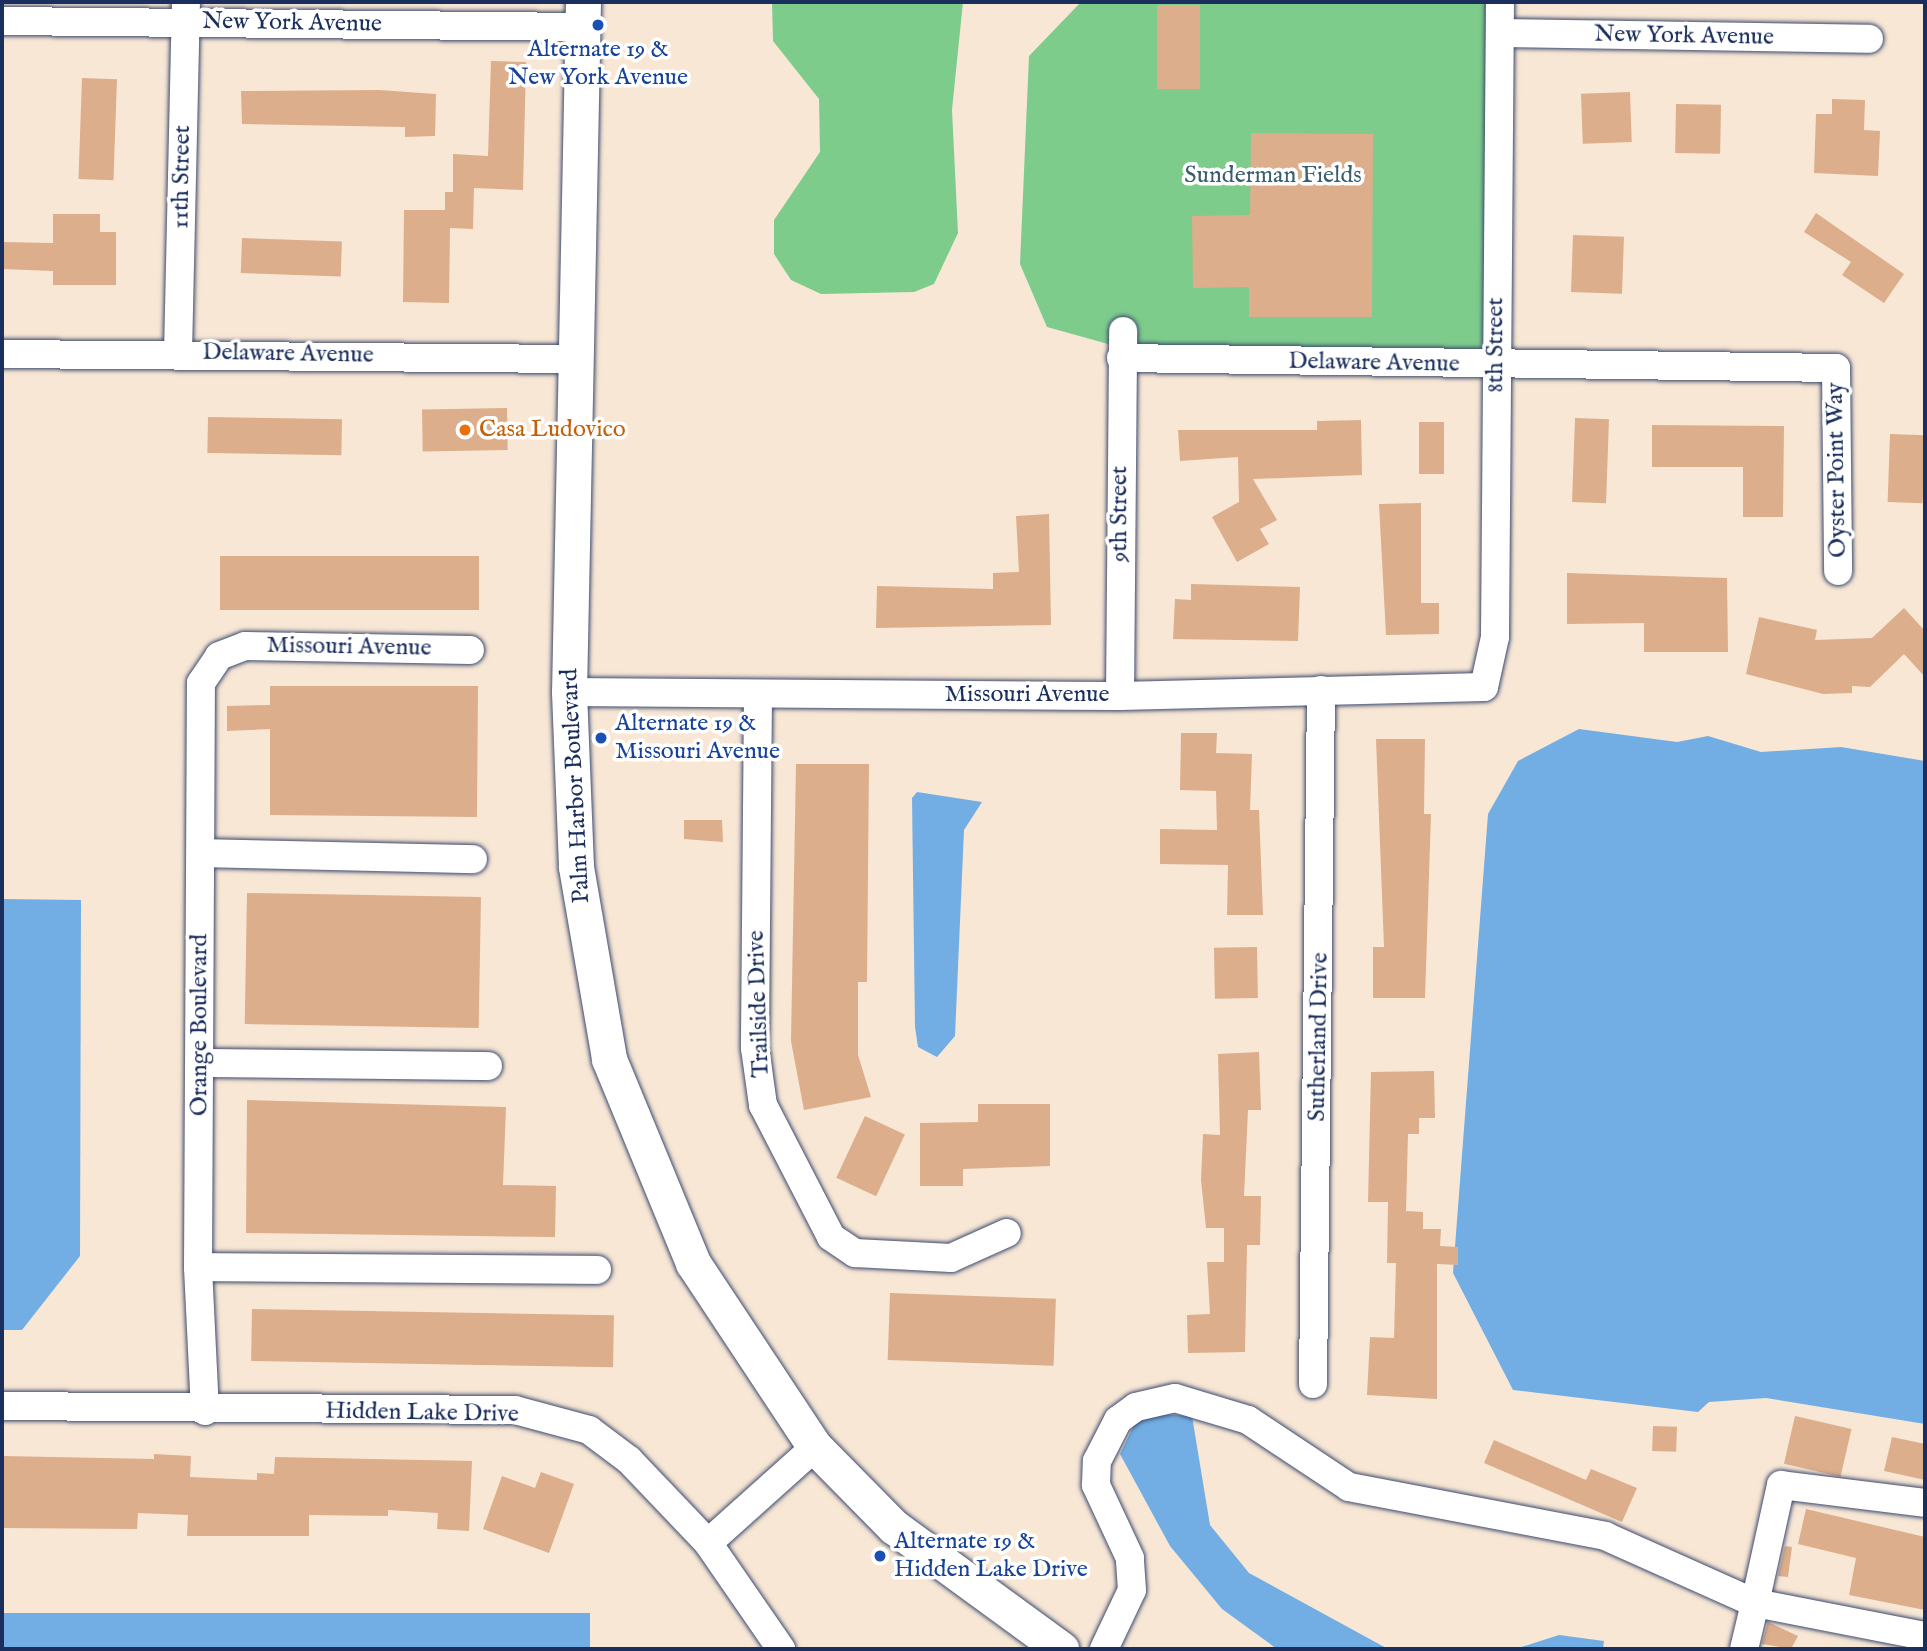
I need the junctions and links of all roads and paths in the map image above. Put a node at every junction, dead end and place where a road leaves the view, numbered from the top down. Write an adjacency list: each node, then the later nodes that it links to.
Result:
1 (1500, 2): 5 (street, 8th Street)
2 (186, 12): 3 (street, New York Avenue); 4 (street, New York Avenue); 8 (street, 11th Street)
3 (583, 14): 10 (main road, Palm Harbor Boulevard)
4 (2, 21)
5 (1500, 33): 6 (street, New York Avenue); 11 (street, 8th Street)
6 (1869, 39)
7 (1122, 344): 11 (street, Delaware Avenue); 20 (street, 9th Street)
8 (178, 353): 9 (street, Delaware Avenue); 10 (street, Delaware Avenue)
9 (2, 354)
10 (574, 359): 18 (main road, Palm Harbor Boulevard)
11 (1496, 366): 12 (street, Delaware Avenue); 16 (street, 8th Street)
12 (1836, 368): 13 (street, Oyster Point Way)
13 (1838, 571)
14 (470, 649): 15 (street, Missouri Avenue)
15 (228, 650): 21 (street, Orange Boulevard)
16 (1484, 687): 17 (street, Missouri Avenue)
17 (1321, 690): 20 (street, Missouri Avenue); 28 (street, Sutherland Drive)
18 (569, 692): 19 (street, Missouri Avenue); 31 (main road, Palm Harbor Boulevard)
19 (758, 694): 20 (street, Missouri Avenue); 25 (street, Trailside Drive)
20 (1120, 696)
21 (201, 853): 22 (street); 23 (street, Orange Boulevard)
22 (473, 859)
23 (200, 1063): 24 (street); 26 (street, Orange Boulevard)
24 (488, 1066)
25 (1007, 1233)
26 (198, 1267): 27 (street); 30 (street, Orange Boulevard)
27 (597, 1270)
28 (1313, 1384)
29 (2, 1406): 30 (street, Hidden Lake Drive)
30 (205, 1410): 33 (street, Hidden Lake Drive)
31 (815, 1447): 33 (street); 37 (main road, Palm Harbor Boulevard)
32 (1925, 1503): 34 (street)
33 (708, 1543): 36 (street, Hidden Lake Drive)
34 (1755, 1603): 35 (street); 38 (street); 39 (street)
35 (1925, 1636)
36 (781, 1649)
37 (1061, 1649)
38 (1104, 1649)
39 (1744, 1649)

